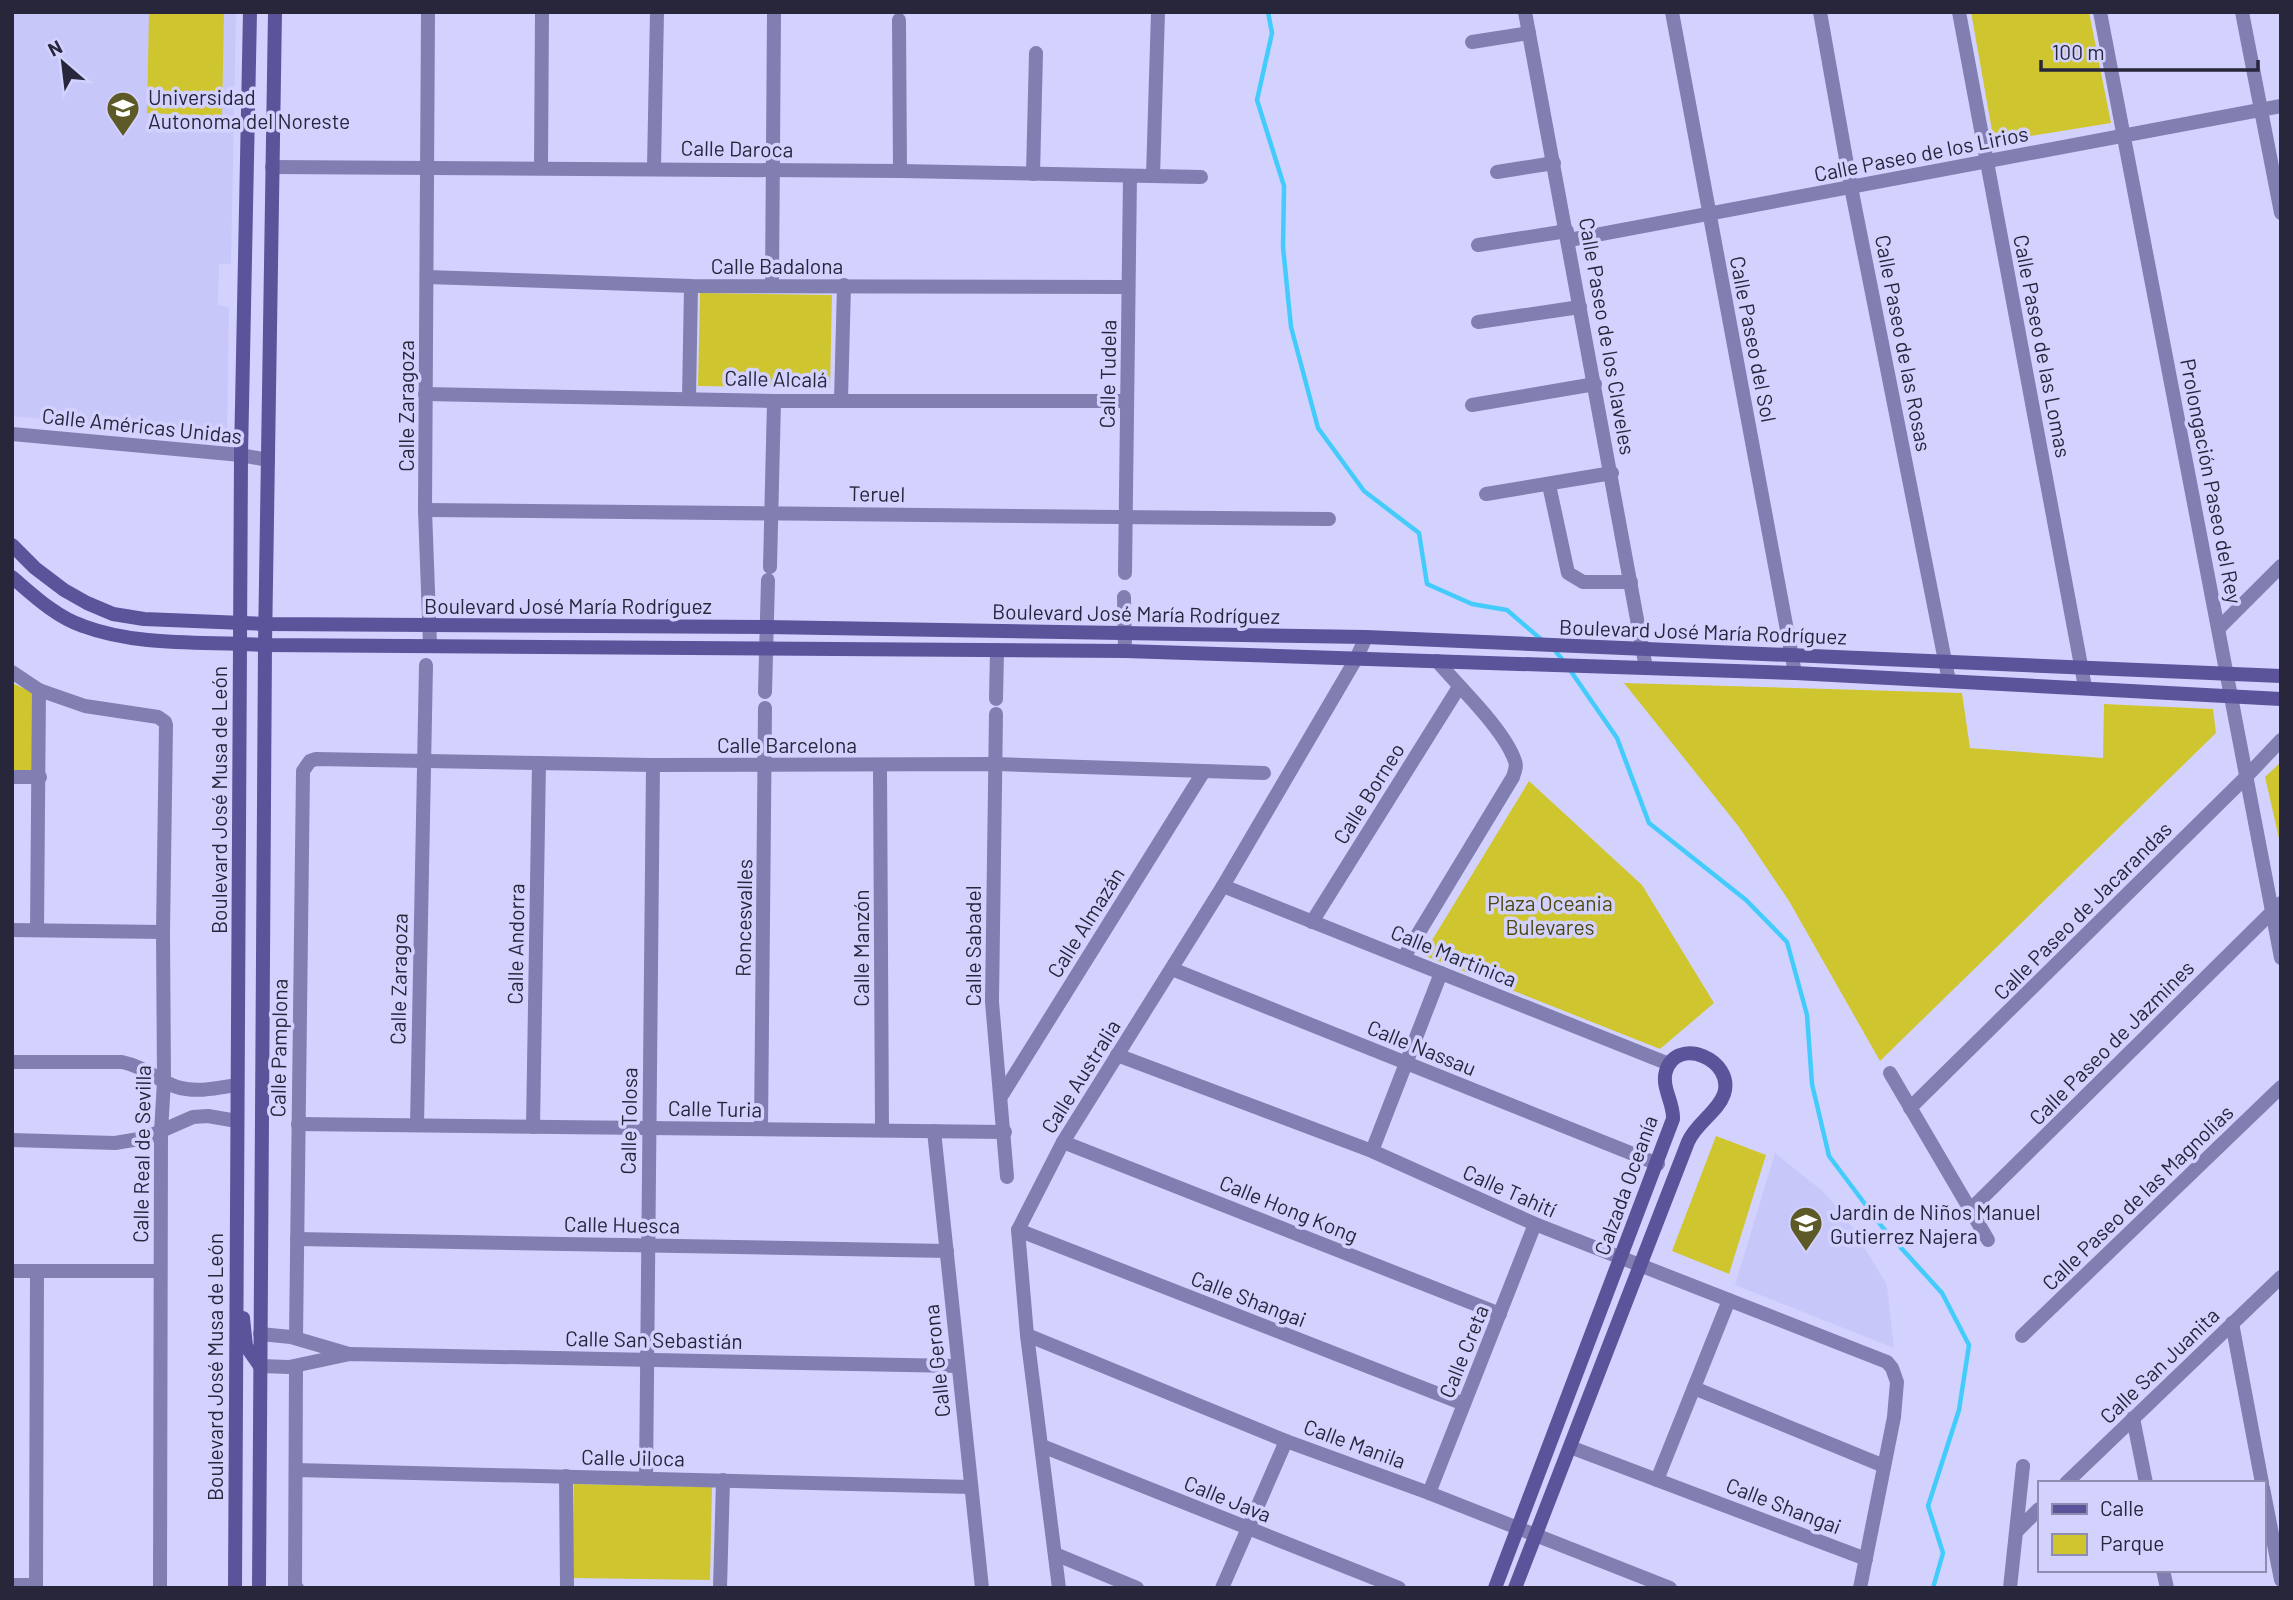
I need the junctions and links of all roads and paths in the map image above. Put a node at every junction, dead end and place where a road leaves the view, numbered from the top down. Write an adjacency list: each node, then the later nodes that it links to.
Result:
1 (250, 12): 54 (street, Boulevard José Musa de León)
2 (275, 12): 23 (street)
3 (428, 12): 24 (street, Calle Zaragoza)
4 (542, 12): 25 (street)
5 (657, 12): 26 (street)
6 (774, 12): 27 (street)
7 (1158, 12): 32 (street)
8 (1525, 12): 15 (street, Calle Paseo de los Claveles)
9 (1672, 12): 36 (street, Calle Paseo del Sol)
10 (1820, 12): 34 (street, Calle Paseo de las Rosas)
11 (1959, 12): 21 (street, Calle Paseo de las Lomas)
12 (2100, 12): 20 (street, Prolongación Paseo del Rey)
13 (2242, 12): 19 (street)
14 (899, 20): 28 (street)
15 (1529, 33): 16 (street); 22 (street, Calle Paseo de los Claveles)
16 (1472, 42)
17 (1036, 53): 30 (street)
18 (2281, 106): 19 (street, Calle Paseo de los Lirios)
19 (2260, 110): 20 (street, Calle Paseo de los Lirios); 35 (street)
20 (2124, 136): 21 (street, Calle Paseo de los Lirios); 73 (street, Prolongación Paseo del Rey)
21 (1987, 162): 34 (street, Calle Paseo de los Lirios); 89 (street, Calle Paseo de las Lomas)
22 (1554, 163): 29 (street); 37 (street, Calle Paseo de los Claveles)
23 (272, 167): 24 (street, Calle Daroca); 55 (street)
24 (428, 167): 25 (street, Calle Daroca); 39 (street, Calle Zaragoza)
25 (541, 167): 26 (street, Calle Daroca)
26 (654, 169): 27 (street, Calle Daroca)
27 (774, 170): 28 (street, Calle Daroca); 40 (street)
28 (900, 171): 30 (street, Calle Daroca)
29 (1497, 172)
30 (1033, 173): 31 (street, Calle Daroca)
31 (1130, 176): 32 (street, Calle Daroca); 43 (street, Calle Tudela)
32 (1153, 176): 33 (street, Calle Daroca)
33 (1201, 177)
34 (1851, 187): 36 (street, Calle Paseo de los Lirios); 86 (street, Calle Paseo de las Rosas)
35 (2281, 213)
36 (1710, 214): 37 (street, Calle Paseo de los Lirios); 83 (street, Calle Paseo del Sol)
37 (1568, 236): 38 (street, Calle Paseo de los Lirios); 44 (street, Calle Paseo de los Claveles)
38 (1478, 245)
39 (427, 277): 42 (street, Calle Badalona); 47 (street, Calle Zaragoza)
40 (772, 285): 41 (street, Calle Badalona); 42 (street, Calle Badalona)
41 (844, 285): 43 (street, Calle Badalona); 49 (street)
42 (691, 286): 48 (street)
43 (1128, 287): 51 (street, Calle Tudela)
44 (1580, 307): 45 (street); 46 (street, Calle Paseo de los Claveles)
45 (1478, 322)
46 (1595, 384): 52 (street); 56 (street, Calle Paseo de los Claveles)
47 (425, 394): 48 (street, Calle Alcalá); 59 (street, Calle Zaragoza)
48 (689, 398): 50 (street, Calle Alcalá)
49 (841, 400): 50 (street, Calle Alcalá); 51 (street, Calle Alcalá)
50 (774, 401): 60 (street)
51 (1127, 401): 61 (street, Calle Tudela)
52 (1472, 405)
53 (12, 434): 54 (street, Calle Américas Unidas)
54 (241, 455): 55 (street, Calle Américas Unidas); 69 (street, Boulevard José Musa de León)
55 (268, 460): 70 (street)
56 (1612, 473): 57 (street); 67 (street, Calle Paseo de los Claveles)
57 (1549, 485): 58 (street); 67 (street)
58 (1486, 494)
59 (425, 510): 60 (street, Teruel); 71 (street, Calle Zaragoza)
60 (771, 513): 61 (street, Teruel); 72 (street)
61 (1126, 518): 62 (street, Teruel); 65 (street, Calle Tudela)
62 (1329, 519)
63 (12, 545): 69 (street, Boulevard José María Rodríguez)
64 (2281, 566): 73 (street)
65 (1125, 573)
66 (12, 577): 76 (street, Boulevard José María Rodríguez)
67 (1631, 582): 80 (street, Calle Paseo de los Claveles)
68 (1125, 597): 74 (street)
69 (241, 621): 70 (street, Boulevard José María Rodríguez); 76 (street, Boulevard José Musa de León)
70 (265, 624): 71 (street, Boulevard José María Rodríguez); 77 (street)
71 (429, 625): 72 (street, Boulevard José María Rodríguez); 78 (street, Calle Zaragoza)
72 (766, 627): 74 (street, Boulevard José María Rodríguez); 79 (street)
73 (2219, 628): 92 (street, Prolongación Paseo del Rey)
74 (1125, 634): 75 (street, Boulevard José María Rodríguez); 82 (street)
75 (1366, 638): 80 (street, Boulevard José María Rodríguez); 84 (street, Calle Australia)
76 (241, 644): 77 (street, Boulevard José María Rodríguez); 121 (street, Boulevard José Musa de León)
77 (265, 645): 78 (street, Boulevard José María Rodríguez); 122 (street)
78 (430, 645): 79 (street, Boulevard José María Rodríguez)
79 (767, 648): 81 (street, Boulevard José María Rodríguez); 98 (street)
80 (1643, 649): 83 (street, Boulevard José María Rodríguez); 88 (street, Calle Paseo de los Claveles)
81 (997, 650): 82 (street, Boulevard José María Rodríguez); 106 (street, Calle Sabadel)
82 (1125, 651): 84 (street, Boulevard José María Rodríguez)
83 (1792, 655): 86 (street, Boulevard José María Rodríguez); 91 (street, Calle Paseo del Sol)
84 (1356, 659): 85 (street, Boulevard José María Rodríguez); 115 (street, Calle Australia)
85 (1437, 661): 88 (street, Boulevard José María Rodríguez); 95 (street)
86 (1946, 662): 89 (street, Boulevard José María Rodríguez); 94 (street, Calle Paseo de las Rosas)
87 (426, 665): 103 (street, Calle Zaragoza)
88 (1646, 667): 91 (street, Boulevard José María Rodríguez)
89 (2083, 668): 92 (street, Boulevard José María Rodríguez); 96 (street, Calle Paseo de las Lomas)
90 (12, 673): 97 (street)
91 (1795, 673): 94 (street, Boulevard José María Rodríguez)
92 (2227, 674): 93 (street, Boulevard José María Rodríguez); 99 (street, Prolongación Paseo del Rey)
93 (2281, 676)
94 (1949, 681): 96 (street, Boulevard José María Rodríguez)
95 (1460, 687): 117 (street, Calle Borneo); 123 (street)
96 (2085, 687): 99 (street, Boulevard José María Rodríguez)
97 (39, 690): 113 (street); 120 (street, Calle Real de Sevilla)
98 (765, 692)
99 (2230, 696): 100 (street, Boulevard José María Rodríguez); 114 (street, Prolongación Paseo del Rey)
100 (2281, 699)
101 (765, 708): 108 (street, Roncesvalles)
102 (2281, 740): 114 (street, Calle Paseo de Jacarandas)
103 (422, 760): 104 (street, Calle Barcelona); 105 (street, Calle Barcelona); 139 (street, Calle Zaragoza)
104 (310, 761): 138 (street, Calle Pamplona)
105 (539, 763): 107 (street, Calle Barcelona); 140 (street, Calle Andorra)
106 (996, 764): 109 (street, Calle Barcelona); 110 (street, Calle Barcelona); 135 (street, Calle Sabadel)
107 (653, 765): 108 (street, Calle Barcelona); 141 (street, Calle Tolosa)
108 (765, 765): 109 (street, Calle Barcelona); 142 (street, Roncesvalles)
109 (880, 765): 143 (street, Calle Manzón)
110 (1204, 771): 111 (street, Calle Barcelona); 135 (street, Calle Almazán)
111 (1264, 773)
112 (12, 777): 113 (street)
113 (40, 777): 118 (street)
114 (2246, 777): 116 (street, Prolongación Paseo del Rey); 136 (street, Calle Paseo de Jacarandas)
115 (1223, 886): 117 (street, Calle Martinica); 125 (street, Calle Australia)
116 (2276, 907): 124 (street, Prolongación Paseo del Rey); 152 (street, Calle Paseo de Jazmines)
117 (1312, 922): 123 (street, Calle Martinica)
118 (37, 929): 119 (street); 120 (street)
119 (12, 930)
120 (163, 932): 132 (street, Calle Real de Sevilla)
121 (239, 935): 122 (street); 133 (street, Boulevard José Musa de León)
122 (263, 935): 169 (street)
123 (1404, 957): 126 (street, Calle Martinica)
124 (2281, 958)
125 (1171, 969): 127 (street, Calle Australia); 129 (street, Calle Nassau)
126 (1441, 973): 129 (street); 130 (street, Calle Martinica)
127 (1117, 1055): 148 (street, Calle Australia); 149 (street, Calle Tahití)
128 (12, 1062): 132 (street)
129 (1406, 1063): 149 (street); 150 (street, Calle Nassau)
130 (1669, 1064): 150 (street, Calzada Oceanía); 160 (street, Calzada Oceanía)
131 (1889, 1073): 136 (street)
132 (164, 1081): 133 (street); 145 (street, Calle Real de Sevilla)
133 (237, 1085): 137 (street, Boulevard José Musa de León)
134 (2281, 1087): 171 (street, Calle Paseo de las Magnolias)
135 (1002, 1095): 146 (street, Calle Sabadel)
136 (1910, 1108): 152 (street)
137 (236, 1121): 145 (street); 165 (street, Boulevard José Musa de León)
138 (298, 1124): 139 (street, Calle Turia); 155 (street, Calle Pamplona)
139 (417, 1125): 140 (street, Calle Turia)
140 (533, 1126): 141 (street, Calle Turia)
141 (649, 1128): 142 (street, Calle Turia); 157 (street, Calle Tolosa)
142 (761, 1129): 143 (street, Calle Turia)
143 (882, 1130): 144 (street, Calle Turia)
144 (934, 1131): 146 (street, Calle Turia); 158 (street, Calle Gerona)
145 (161, 1132): 147 (street); 163 (street, Calle Real de Sevilla)
146 (1005, 1132): 151 (street, Calle Sabadel)
147 (12, 1140)
148 (1063, 1142): 154 (street, Calle Australia); 167 (street, Calle Hong Kong)
149 (1372, 1151): 153 (street, Calle Tahití)
150 (1657, 1164): 159 (street, Calzada Oceanía)
151 (1007, 1177)
152 (1970, 1210): 156 (street)
153 (1535, 1224): 159 (street, Calle Tahití); 167 (street, Calle Creta)
154 (1018, 1230): 170 (street); 179 (street, Calle Shangai)
155 (297, 1239): 157 (street, Calle Huesca); 172 (street, Calle Pamplona)
156 (1988, 1240)
157 (648, 1246): 158 (street, Calle Huesca); 174 (street, Calle Tolosa)
158 (947, 1251): 177 (street, Calle Gerona)
159 (1622, 1258): 160 (street, Calle Tahití); 199 (street, Calzada Oceanía)
160 (1640, 1265): 166 (street, Calle Tahití); 183 (street, Calzada Oceanía)
161 (12, 1271): 162 (street)
162 (37, 1271): 163 (street); 207 (street)
163 (160, 1271): 208 (street, Calle Real de Sevilla)
164 (2281, 1277): 168 (street, Calle San Juanita)
165 (236, 1279): 175 (street); 209 (street, Boulevard José Musa de León)
166 (1729, 1300): 178 (street); 184 (street, Calle Tahití)
167 (1500, 1314): 179 (street, Calle Creta)
168 (2232, 1323): 180 (street, Calle San Juanita); 193 (street)
169 (260, 1334): 172 (street, Calle San Sebastián); 175 (street)
170 (1027, 1335): 181 (street, Calle Manila); 182 (street)
171 (2022, 1336)
172 (296, 1338): 173 (street, Calle San Sebastián)
173 (350, 1354): 174 (street, Calle San Sebastián); 176 (street, Calle San Sebastián)
174 (647, 1360): 177 (street, Calle San Sebastián); 188 (street, Calle Tolosa)
175 (260, 1366): 176 (street, Calle San Sebastián); 210 (street)
176 (296, 1366): 186 (street)
177 (957, 1366): 194 (street, Calle Gerona)
178 (1694, 1388): 184 (street); 190 (street)
179 (1464, 1404): 195 (street, Calle Creta)
180 (2133, 1418): 191 (street, Calle San Juanita); 192 (street)
181 (1286, 1441): 195 (street, Calle Manila); 198 (street)
182 (1042, 1446): 198 (street, Calle Java); 202 (street)
183 (1570, 1447): 190 (street, Calle Shangai); 201 (street, Calzada Oceanía)
184 (1884, 1466): 203 (street)
185 (2023, 1466): 200 (street)
186 (296, 1470): 187 (street, Calle Jiloca); 211 (street)
187 (566, 1476): 188 (street, Calle Jiloca); 212 (street)
188 (646, 1479): 189 (street, Calle Jiloca)
189 (723, 1480): 194 (street, Calle Jiloca); 213 (street)
190 (1657, 1480): 203 (street, Calle Shangai)
191 (2069, 1481)
192 (2146, 1481)
193 (2262, 1481)
194 (970, 1486): 214 (street, Calle Gerona)
195 (1429, 1493): 199 (street, Calle Manila)
196 (2265, 1496): 205 (street)
197 (2038, 1510): 200 (street)
198 (1247, 1528): 217 (street); 218 (street, Calle Java)
199 (1518, 1528): 201 (street, Calle Manila); 219 (street, Calzada Oceanía)
200 (2017, 1531): 224 (street)
201 (1535, 1534): 204 (street, Calle Manila); 220 (street, Calzada Oceanía)
202 (1055, 1554): 215 (street); 216 (street)
203 (1866, 1559): 223 (street)
204 (1633, 1573): 221 (street); 222 (street, Calle Manila)
205 (2281, 1580)
206 (12, 1585): 207 (street)
207 (36, 1586)
208 (160, 1588)
209 (235, 1588)
210 (259, 1588)
211 (296, 1588)
212 (567, 1588)
213 (720, 1588)
214 (982, 1588)
215 (1059, 1588)
216 (1137, 1588)
217 (1223, 1588)
218 (1398, 1588)
219 (1495, 1588)
220 (1515, 1588)
221 (1627, 1588)
222 (1670, 1588)
223 (1860, 1588)
224 (2010, 1588)

